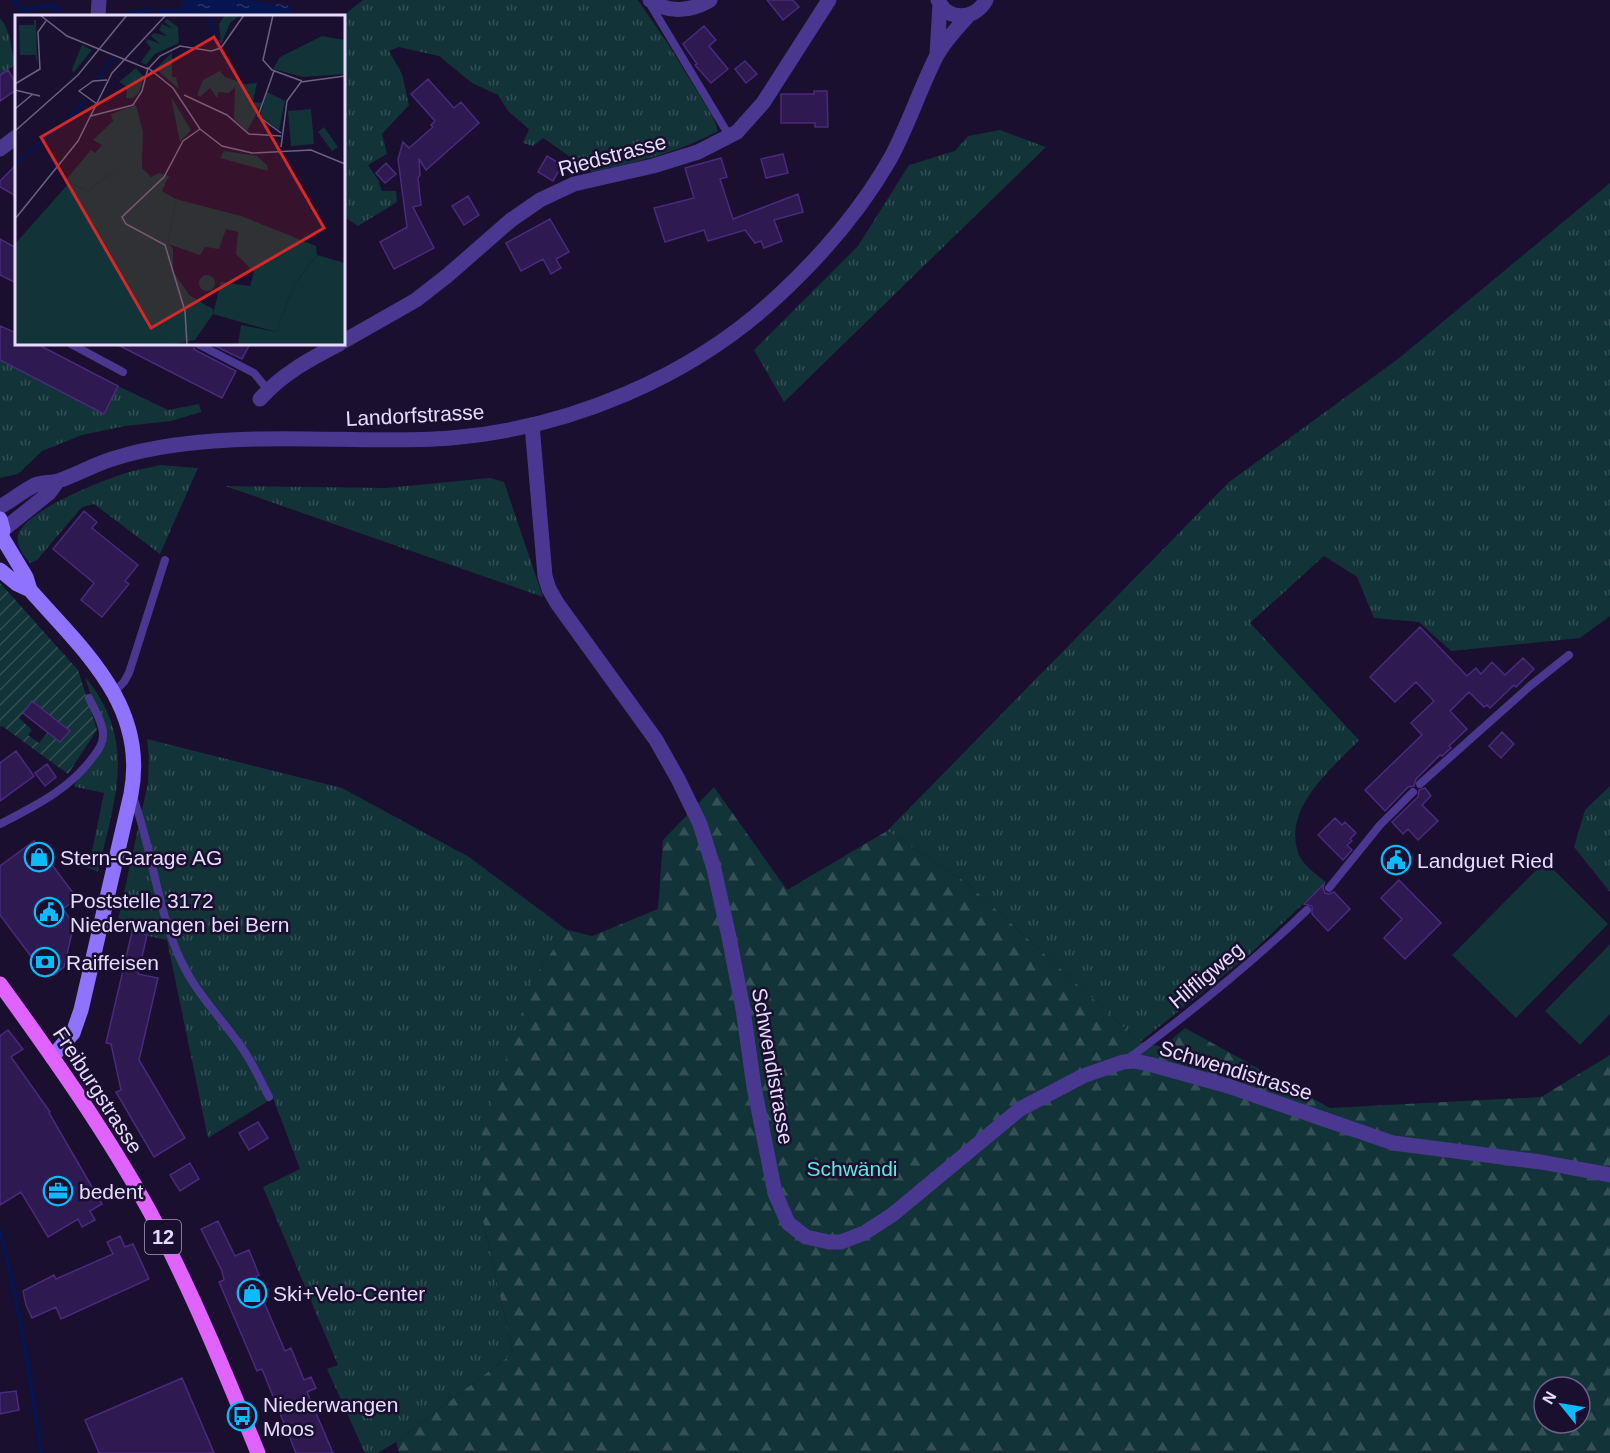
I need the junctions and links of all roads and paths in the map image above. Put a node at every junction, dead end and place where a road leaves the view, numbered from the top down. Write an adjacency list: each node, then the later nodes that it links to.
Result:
1 (99, 0): 7 (street)
2 (649, 0): 3 (street); 11 (lane)
3 (710, 0)
4 (829, 0): 11 (street, Riedstrasse)
5 (986, 0): 8 (street, Landorfstrasse)
6 (939, 2): 8 (street, Landorfstrasse); 9 (street, Landorfstrasse)
7 (98, 15)
8 (968, 16): 9 (street, Landorfstrasse)
9 (937, 54): 19 (street, Landorfstrasse)
10 (15, 138): 12 (street)
11 (730, 138): 13 (street, Riedstrasse)
12 (0, 149)
13 (345, 340)
14 (73, 345): 17 (lane)
15 (200, 345): 18 (lane)
16 (337, 345): 18 (street)
17 (123, 372)
18 (264, 394)
19 (532, 424): 20 (street, Landorfstrasse); 37 (street, Schwendistrasse)
20 (57, 482): 21 (street, Landorfstrasse); 22 (street, Landorfstrasse)
21 (0, 507)
22 (1, 532): 25 (main road)
23 (165, 560): 27 (lane)
24 (0, 570): 25 (main road)
25 (30, 590): 27 (main road)
26 (1569, 655): 29 (lane)
27 (119, 687): 31 (main road)
28 (89, 698): 32 (lane)
29 (1420, 784)
30 (1413, 792): 33 (lane)
31 (131, 794): 36 (main road); 38 (lane)
32 (0, 824)
33 (1329, 888)
34 (1307, 910): 37 (lane, Hilfligweg)
35 (0, 984): 36 (main road, Freiburgstrasse / 12)
36 (52, 1057): 40 (main road, Freiburgstrasse / 12)
37 (1124, 1062): 39 (street, Schwendistrasse)
38 (269, 1097)
39 (1610, 1175)
40 (258, 1453)

